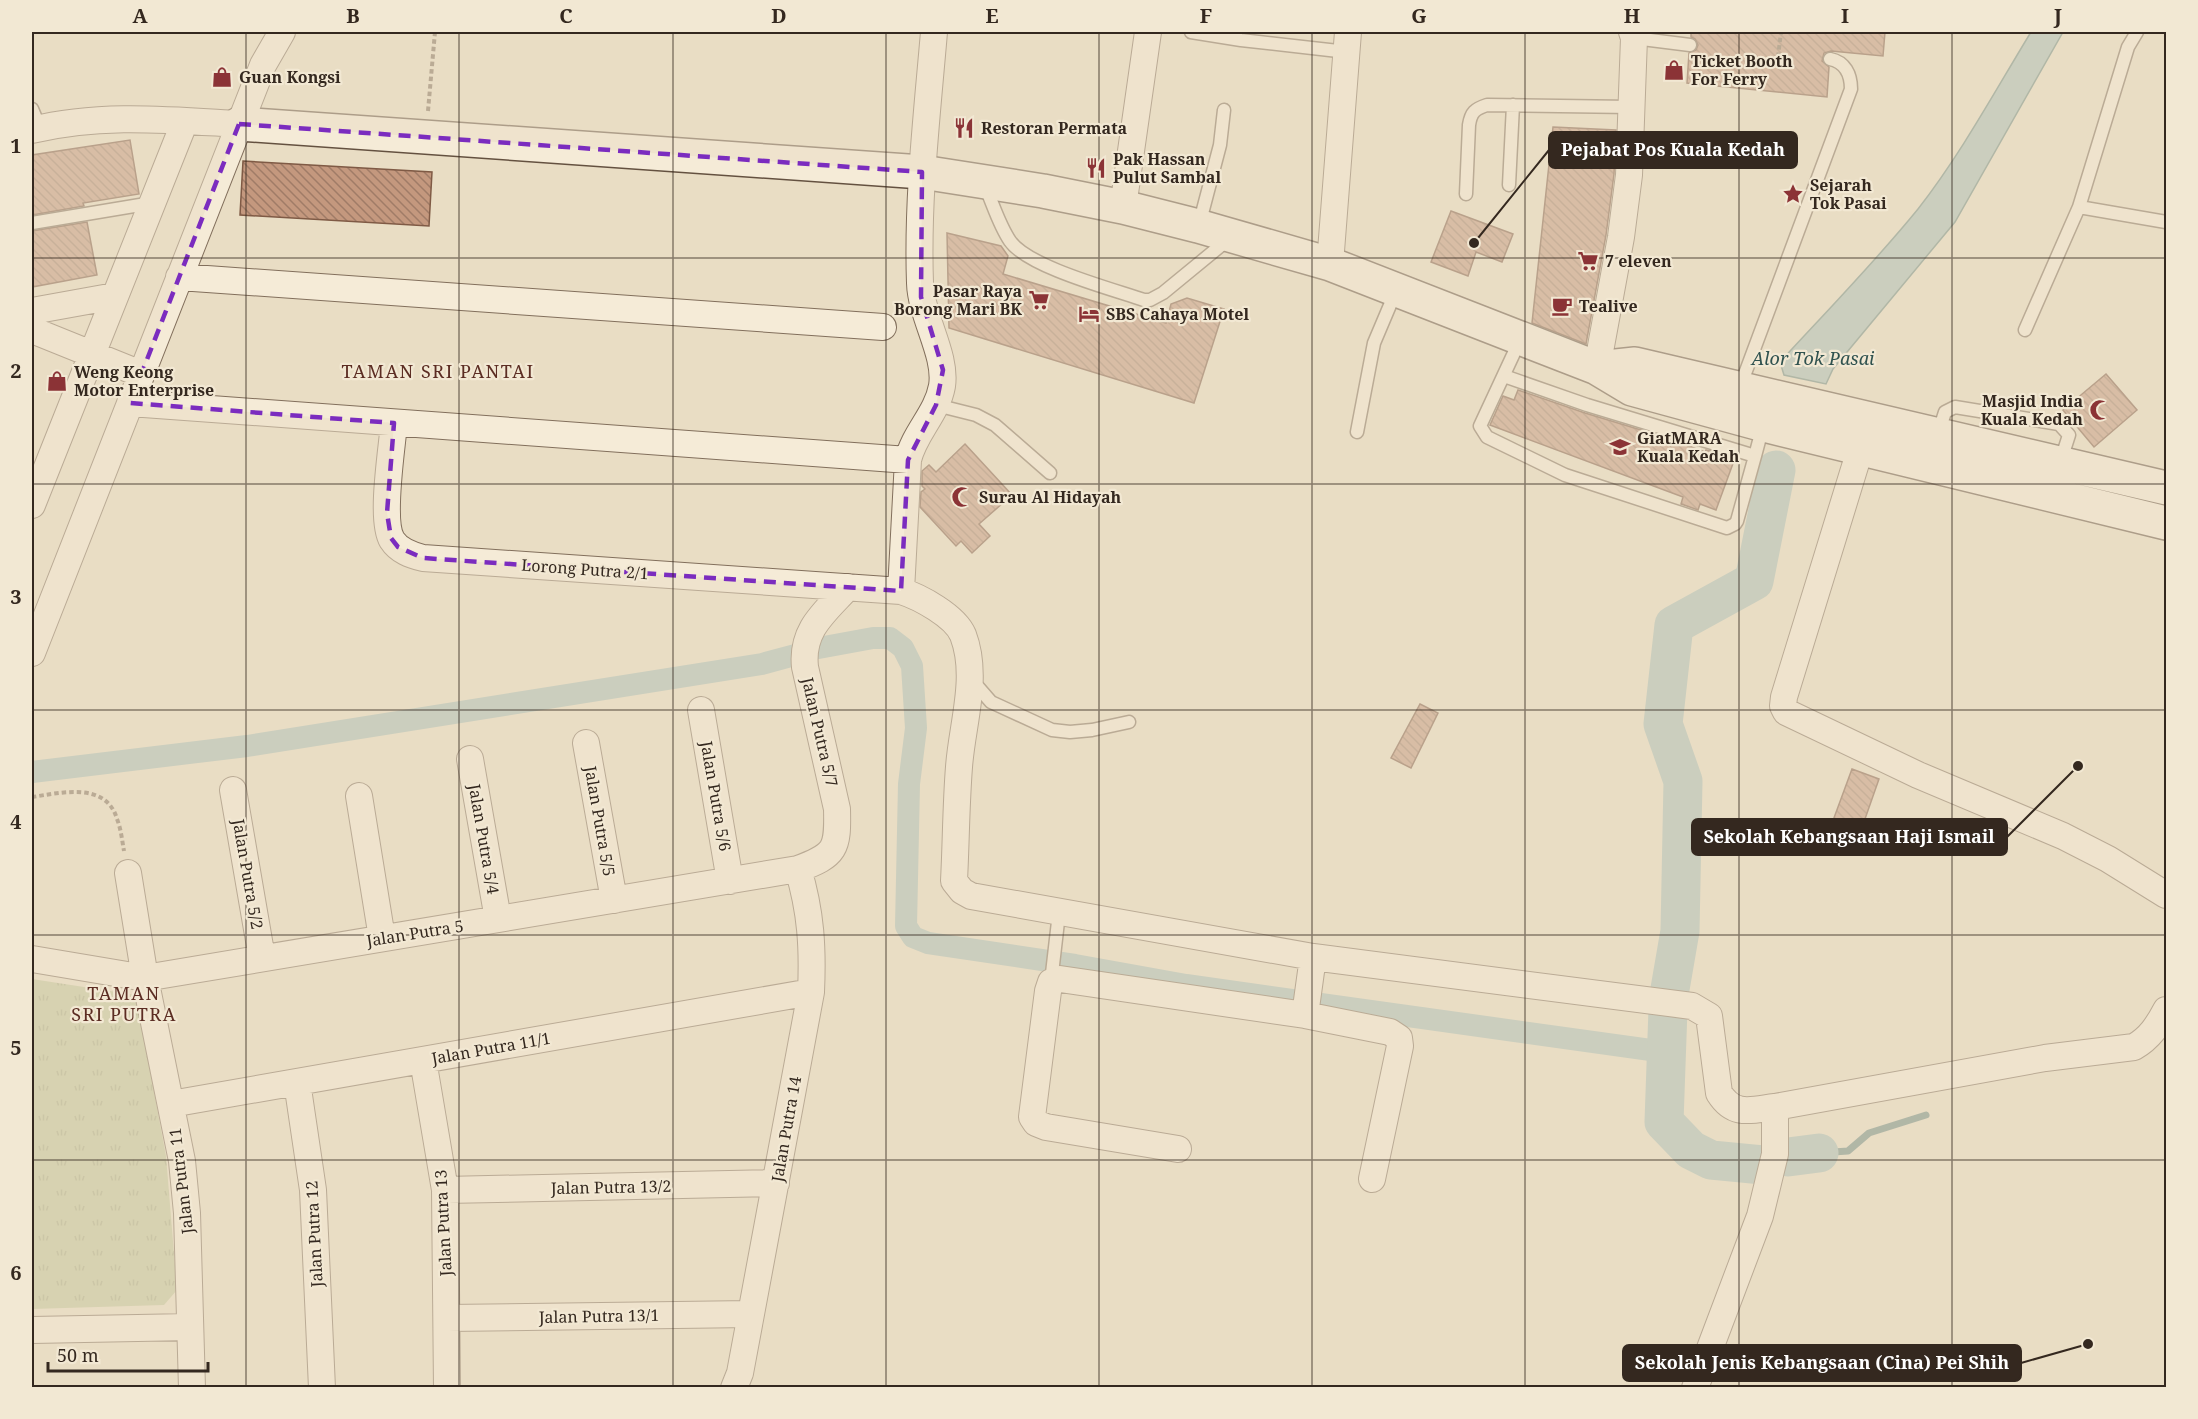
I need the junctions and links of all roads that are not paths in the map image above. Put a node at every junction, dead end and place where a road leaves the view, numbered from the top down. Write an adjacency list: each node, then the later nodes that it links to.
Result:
1 (282, 32): 15 (street)
2 (934, 32): 16 (street)
3 (1148, 32): 21 (street)
4 (1191, 32): 7 (lane)
5 (2136, 32): 22 (lane)
6 (1633, 35): 8 (lane); 11 (street)
7 (1348, 42): 27 (street)
8 (1690, 45)
9 (1830, 59): 40 (lane)
10 (1514, 105): 11 (lane); 18 (lane); 19 (lane)
11 (1631, 107): 37 (street)
12 (1224, 110): 25 (lane)
13 (185, 121): 14 (street); 15 (street); 20 (street)
14 (34, 122)
15 (239, 124): 16 (main road); 28 (street)
16 (922, 172): 17 (main road); 42 (street)
17 (982, 180): 21 (main road); 26 (lane)
18 (1509, 185)
19 (1466, 194)
20 (153, 202): 24 (lane); 30 (street)
21 (1123, 207): 25 (main road)
22 (2079, 207): 23 (lane); 34 (lane)
23 (2166, 222)
24 (32, 223)
25 (1198, 226): 26 (main road)
26 (1233, 236): 27 (main road)
27 (1330, 264): 29 (main road)
28 (179, 277): 32 (street); 38 (street)
29 (1396, 290): 35 (main road); 44 (lane)
30 (115, 296): 31 (street); 36 (street)
31 (32, 311)
32 (883, 327)
33 (32, 330): 36 (street)
34 (2025, 330)
35 (1521, 338): 37 (main road); 39 (lane)
36 (92, 354): 38 (street); 50 (street)
37 (1597, 368): 40 (main road); 45 (main road)
38 (141, 374): 41 (street)
39 (1503, 376): 45 (lane); 45 (lane)
40 (1739, 389): 49 (main road)
41 (130, 403): 43 (street); 54 (street)
42 (936, 405): 47 (street); 48 (lane)
43 (394, 423): 47 (street); 52 (street, Lorong Putra 2/1)
44 (1357, 432)
45 (1759, 441): 46 (main road)
46 (1860, 450): 51 (main road); 65 (street)
47 (908, 460): 53 (street)
48 (1050, 473)
49 (2166, 488)
50 (32, 505)
51 (2166, 523)
52 (848, 587): 53 (street, Lorong Putra 2/1); 62 (street, Jalan Putra 5/7)
53 (901, 591): 55 (street)
54 (32, 653)
55 (970, 678): 57 (lane); 67 (street)
56 (701, 710): 64 (street, Jalan Putra 5/6)
57 (1129, 722)
58 (586, 743): 66 (street, Jalan Putra 5/5)
59 (470, 759): 68 (street, Jalan Putra 5/4)
60 (233, 790): 71 (street, Jalan Putra 5/2)
61 (359, 796): 69 (street)
62 (798, 869): 64 (street, Jalan Putra 5); 75 (street, Jalan Putra 14)
63 (128, 873): 74 (street, Jalan Putra 11)
64 (730, 881): 66 (street, Jalan Putra 5)
65 (2166, 895)
66 (614, 900): 68 (street, Jalan Putra 5)
67 (1059, 913): 70 (street); 73 (lane)
68 (498, 919): 69 (street, Jalan Putra 5)
69 (382, 938): 71 (street, Jalan Putra 5)
70 (1313, 957): 76 (street); 81 (street)
71 (262, 958): 74 (street, Jalan Putra 5)
72 (32, 959): 74 (street, Jalan Putra 5)
73 (1052, 973): 76 (street); 82 (street)
74 (145, 978): 80 (street, Jalan Putra 11)
75 (811, 992): 78 (street, Jalan Putra 11/1); 84 (street, Jalan Putra 14)
76 (1307, 1006): 83 (street)
77 (2166, 1010): 81 (street)
78 (423, 1060): 79 (street, Jalan Putra 11/1); 85 (street, Jalan Putra 13)
79 (297, 1082): 80 (street, Jalan Putra 11/1); 91 (street, Jalan Putra 12)
80 (171, 1104): 88 (street, Jalan Putra 11)
81 (1775, 1107): 94 (street)
82 (1178, 1149)
83 (1372, 1179)
84 (776, 1183): 85 (street, Jalan Putra 13/2); 86 (street, Jalan Putra 14)
85 (445, 1190): 87 (street, Jalan Putra 13)
86 (751, 1314): 87 (street, Jalan Putra 13/1); 93 (street, Jalan Putra 14)
87 (447, 1318): 92 (street, Jalan Putra 13)
88 (190, 1327): 89 (street); 90 (street, Jalan Putra 11)
89 (32, 1330)
90 (192, 1388)
91 (321, 1388)
92 (447, 1388)
93 (734, 1388)
94 (1695, 1388)

